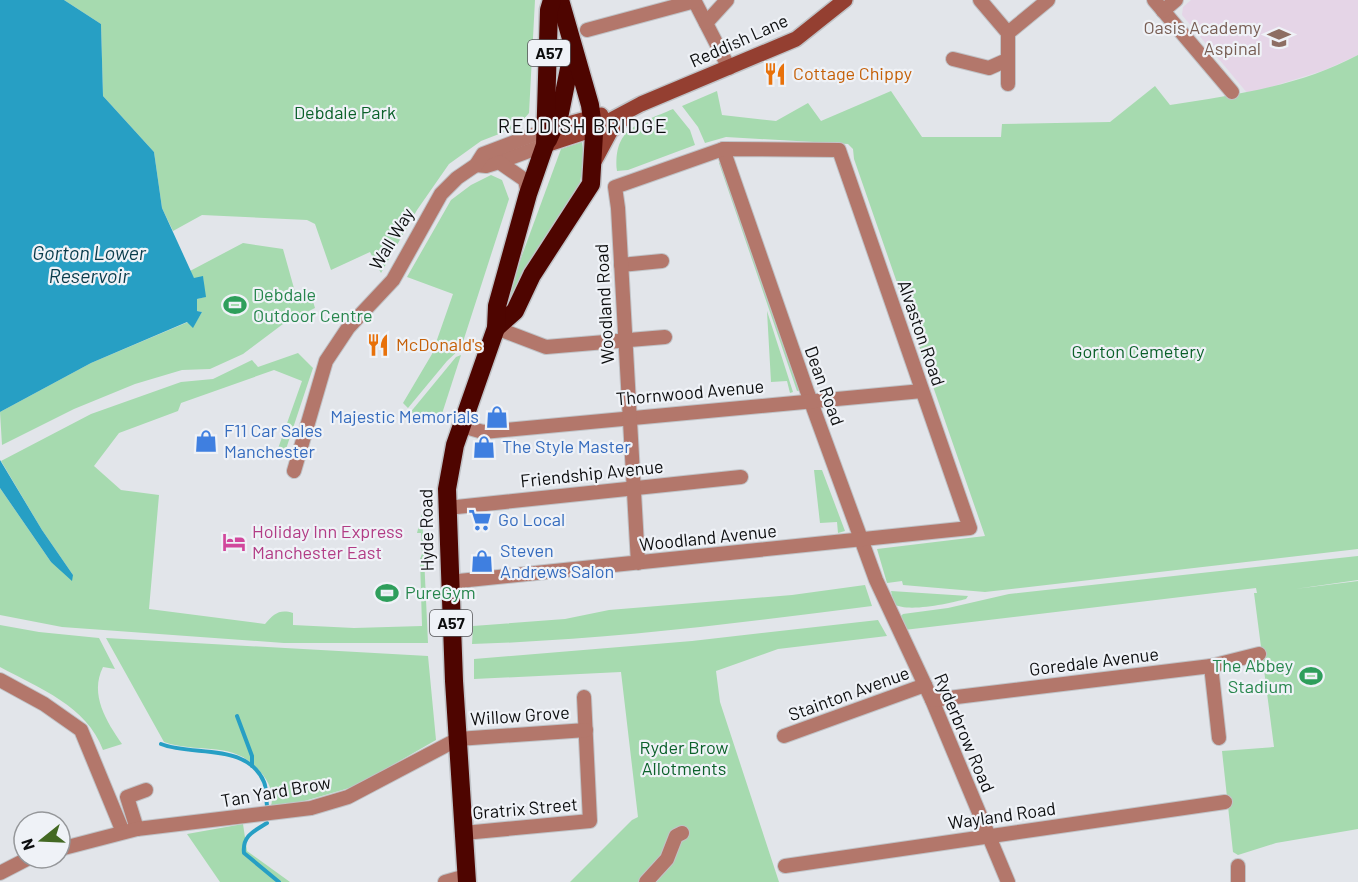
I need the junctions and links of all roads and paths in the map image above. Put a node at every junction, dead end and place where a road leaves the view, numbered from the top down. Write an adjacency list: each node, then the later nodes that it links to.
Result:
1 (552, 0): 22 (highway, Hyde Road / A57)
2 (560, 0): 14 (highway, Hyde Road / A57)
3 (695, 0): 11 (street); 12 (street)
4 (727, 0): 11 (street)
5 (844, 0): 17 (main road, Reddish Lane)
6 (980, 0): 13 (street)
7 (1048, 0): 13 (street)
8 (1154, 0): 10 (street)
9 (1176, 0): 10 (street)
10 (1163, 11): 19 (street)
11 (706, 23): 17 (street)
12 (587, 30)
13 (1008, 33): 16 (street)
14 (574, 47): 21 (highway, Hyde Road / A57); 22 (highway, A57)
15 (952, 59): 16 (street)
16 (1007, 60): 18 (street)
17 (729, 68): 20 (main road, Reddish Lane)
18 (1008, 84)
19 (1232, 92)
20 (641, 104): 21 (main road, Reddish Lane); 21 (main road)
21 (598, 128): 22 (main road, Wall Way); 29 (highway, Hyde Road / A57)
22 (548, 134): 24 (street, Wall Way); 25 (street, Wall Way); 26 (highway, Hyde Road / A57)
23 (723, 149): 28 (street, Woodland Road); 32 (street, Alvaston Road); 33 (street, Dean Road)
24 (499, 162): 25 (street, Wall Way); 26 (street)
25 (476, 165): 36 (street, Wall Way)
26 (526, 184): 29 (highway, Hyde Road / A57)
27 (662, 261): 28 (street)
28 (621, 265): 31 (street, Woodland Road)
29 (496, 328): 31 (street); 35 (highway, Hyde Road / A57)
30 (665, 337): 31 (street)
31 (625, 341): 34 (street, Woodland Road)
32 (922, 391): 33 (street, Thornwood Avenue); 40 (street, Alvaston Road)
33 (810, 401): 34 (street, Thornwood Avenue); 41 (street, Dean Road)
34 (629, 417): 35 (street, Thornwood Avenue); 38 (street, Woodland Road)
35 (462, 426): 39 (highway, Hyde Road / A57)
36 (294, 471)
37 (741, 477): 38 (street, Friendship Avenue)
38 (633, 488): 39 (street, Friendship Avenue); 42 (street, Woodland Road)
39 (447, 508): 43 (highway, Hyde Road / A57)
40 (970, 528): 41 (street, Woodland Avenue)
41 (861, 540): 42 (street, Woodland Avenue); 44 (street, Dean Road)
42 (638, 563): 43 (street, Woodland Avenue)
43 (449, 582): 54 (highway, Hyde Road / A57)
44 (898, 632): 48 (street, Ryderbrow Road)
45 (1259, 654): 46 (street, Goredale Avenue)
46 (1211, 666): 50 (street, Goredale Avenue); 53 (street)
47 (0, 680): 58 (street)
48 (925, 686): 50 (street, Ryderbrow Road); 52 (street, Stainton Avenue)
49 (584, 697): 51 (street)
50 (932, 700): 61 (street, Ryderbrow Road)
51 (586, 730): 54 (street, Willow Grove); 59 (street, Gratrix Street)
52 (784, 736)
53 (1219, 738)
54 (458, 739): 57 (street, Tan Yard Brow); 59 (highway, Hyde Road / A57)
55 (146, 790): 57 (street)
56 (1225, 802): 61 (street, Wayland Road)
57 (137, 829): 58 (street, Tan Yard Brow)
58 (123, 832): 62 (street, Tan Yard Brow)
59 (464, 833): 65 (highway, Hyde Road / A57)
60 (682, 833): 67 (street)
61 (988, 836): 63 (street, Wayland Road); 68 (street, Ryderbrow Road)
62 (72, 846)
63 (785, 866)
64 (1238, 866): 69 (street)
65 (467, 879): 66 (street)
66 (446, 882)
67 (646, 882)
68 (1008, 882)
69 (1238, 882)

